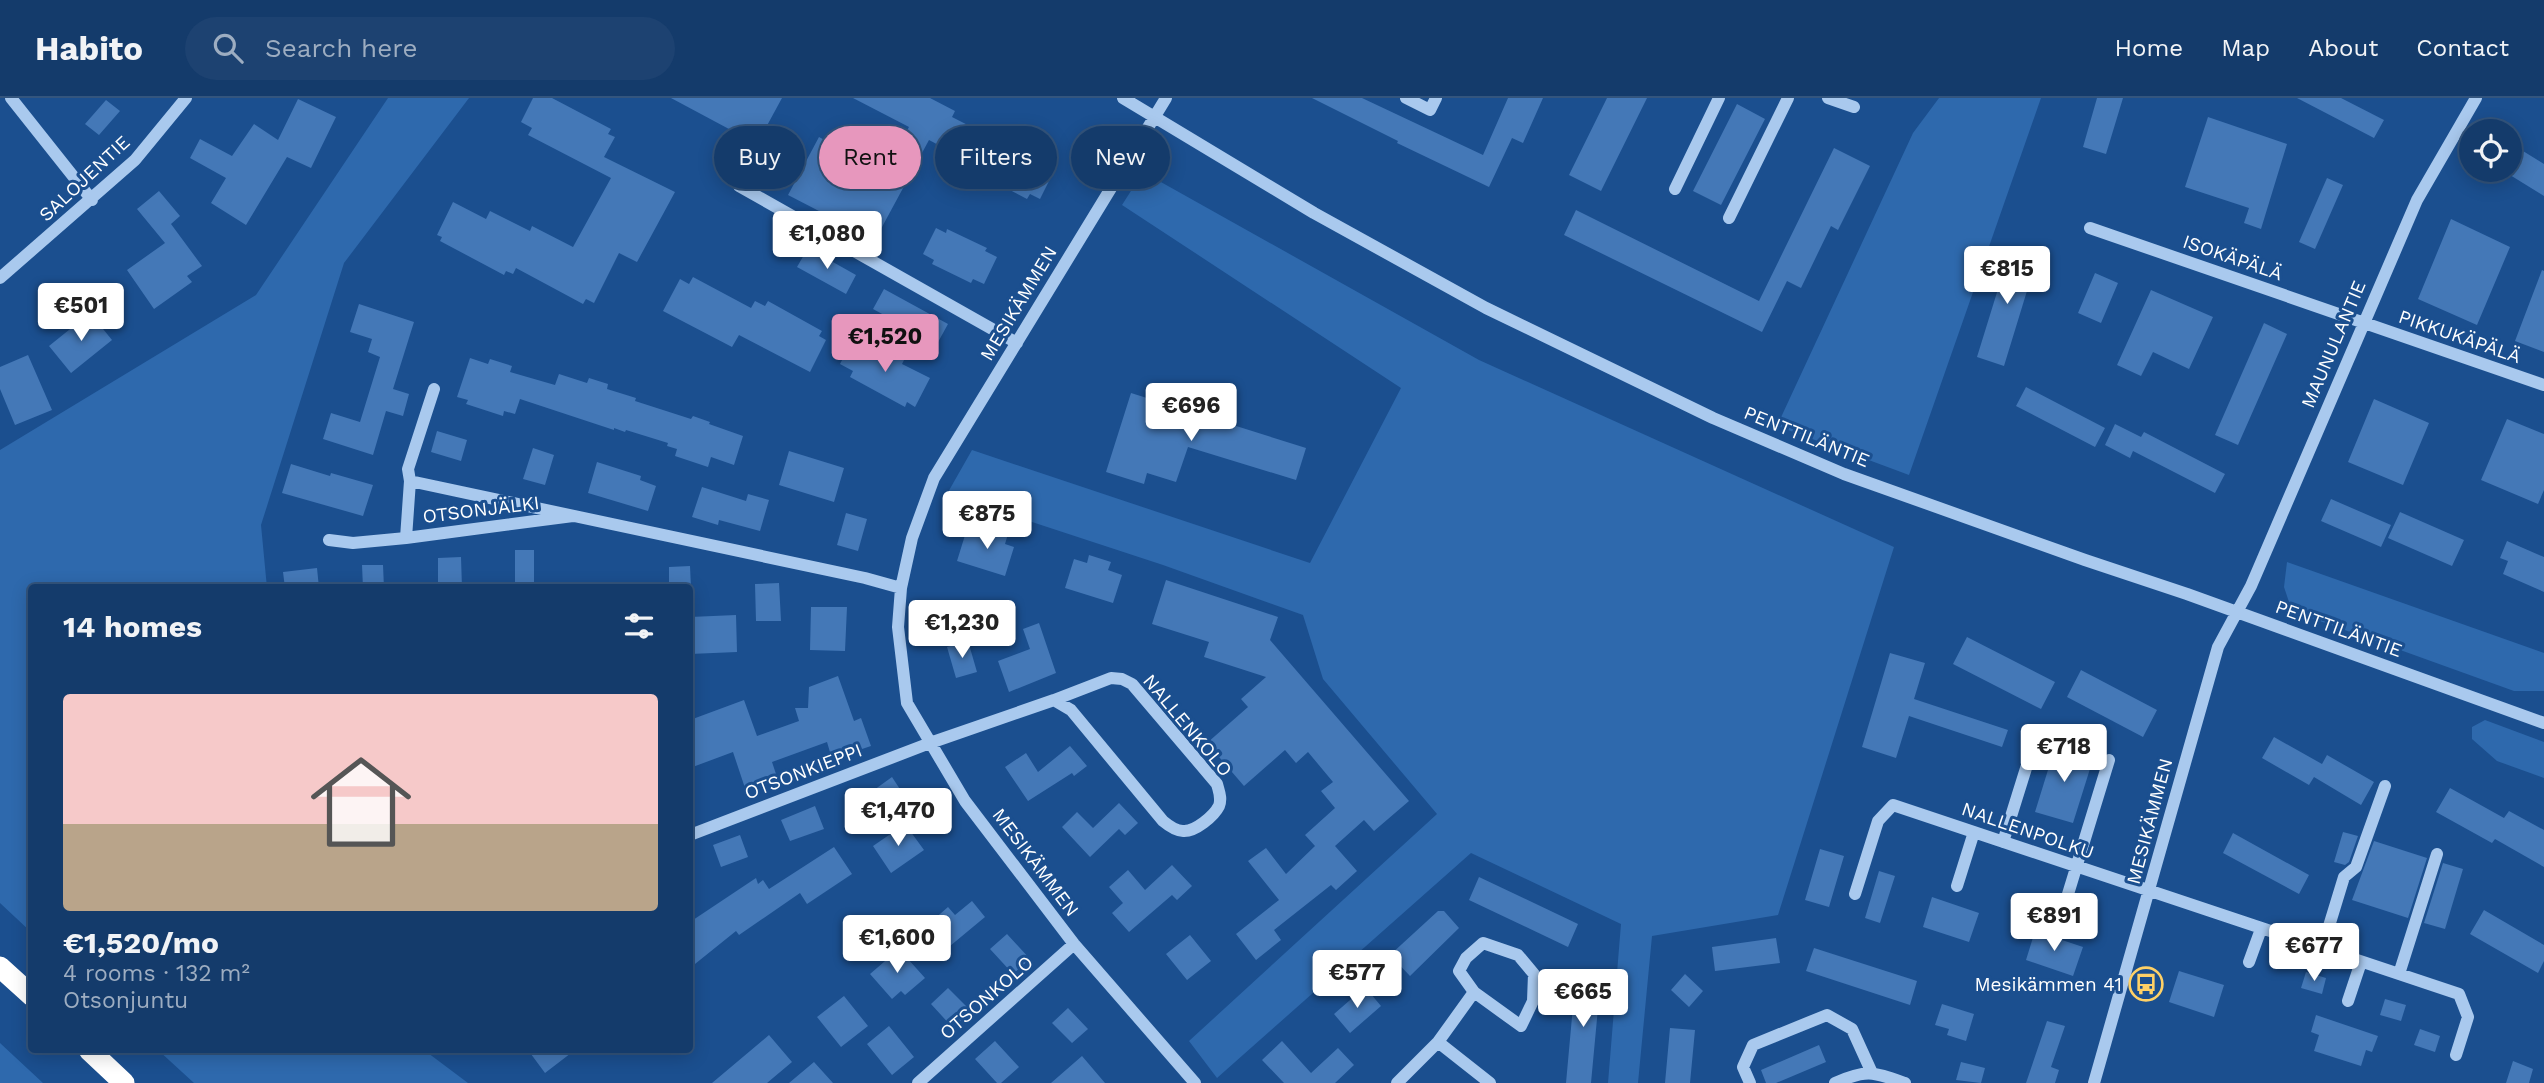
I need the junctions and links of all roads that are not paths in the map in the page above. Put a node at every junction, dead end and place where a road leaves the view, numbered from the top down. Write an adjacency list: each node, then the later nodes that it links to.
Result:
1 (11, 98): 15 (street)
2 (186, 98): 15 (street, SALOJENTIE)
3 (1123, 98): 12 (street, PENTTILÄNTIE)
4 (1166, 98): 12 (street, MESIKÄMMEN)
5 (1406, 98): 6 (street)
6 (1436, 98)
7 (1719, 98): 14 (street)
8 (1788, 98): 16 (street)
9 (1828, 98): 11 (street)
10 (2476, 98): 19 (street, MAUNULANTIE)
11 (1854, 107)
12 (1154, 116): 20 (street, MESIKÄMMEN); 28 (street, PENTTILÄNTIE)
13 (744, 189): 20 (street)
14 (1675, 189)
15 (92, 200): 18 (street, SALOJENTIE)
16 (1728, 218)
17 (2090, 228): 19 (street, ISOKÄPÄLÄ)
18 (0, 278)
19 (2363, 323): 21 (street, PIKKUKÄPÄLÄ); 28 (street, MAUNULANTIE)
20 (1017, 343): 27 (street, MESIKÄMMEN)
21 (2544, 385)
22 (434, 389): 23 (street)
23 (410, 481): 24 (street, OTSONJÄLKI); 25 (street, OTSONJÄLKI)
24 (573, 516): 25 (street, OTSONJÄLKI); 27 (street, OTSONJÄLKI)
25 (406, 538): 26 (street)
26 (329, 540)
27 (901, 588): 32 (street, MESIKÄMMEN)
28 (2236, 611): 30 (street, PENTTILÄNTIE); 41 (street, MESIKÄMMEN)
29 (1054, 700): 29 (street, NALLENKOLO); 32 (street, NALLENKOLO)
30 (2544, 723)
31 (2037, 733): 37 (street)
32 (930, 743): 36 (street, OTSONKIEPPI); 45 (street, MESIKÄMMEN)
33 (2109, 760): 39 (street)
34 (2385, 786): 46 (street)
35 (1974, 832): 37 (street, NALLENPOLKU); 40 (street); 42 (street, NALLENPOLKU)
36 (693, 834)
37 (2003, 842): 39 (street, NALLENPOLKU)
38 (2437, 854): 50 (street)
39 (2077, 867): 41 (street, NALLENPOLKU); 43 (street)
40 (1957, 886)
41 (2150, 891): 44 (street, NALLENPOLKU); 66 (street, MESIKÄMMEN)
42 (1855, 894)
43 (2061, 917)
44 (2261, 929): 46 (street, NALLENPOLKU); 47 (street)
45 (1074, 944): 58 (street, OTSONKOLO); 60 (street, MESIKÄMMEN)
46 (2322, 949): 48 (street, NALLENPOLKU)
47 (2249, 962)
48 (2361, 962): 50 (street, NALLENPOLKU); 53 (street)
49 (0, 967): 51 (highway)
50 (2399, 974): 56 (street, NALLENPOLKU)
51 (28, 992)
52 (1474, 992): 52 (street); 54 (street)
53 (2348, 1002)
54 (1438, 1042): 61 (street); 62 (street)
55 (92, 1053): 59 (highway)
56 (2456, 1055)
57 (1872, 1073): 63 (street); 64 (street); 65 (street)
58 (918, 1082)
59 (124, 1083)
60 (1195, 1083)
61 (1397, 1083)
62 (1490, 1083)
63 (1750, 1083)
64 (1835, 1083)
65 (1905, 1083)
66 (2094, 1083)

